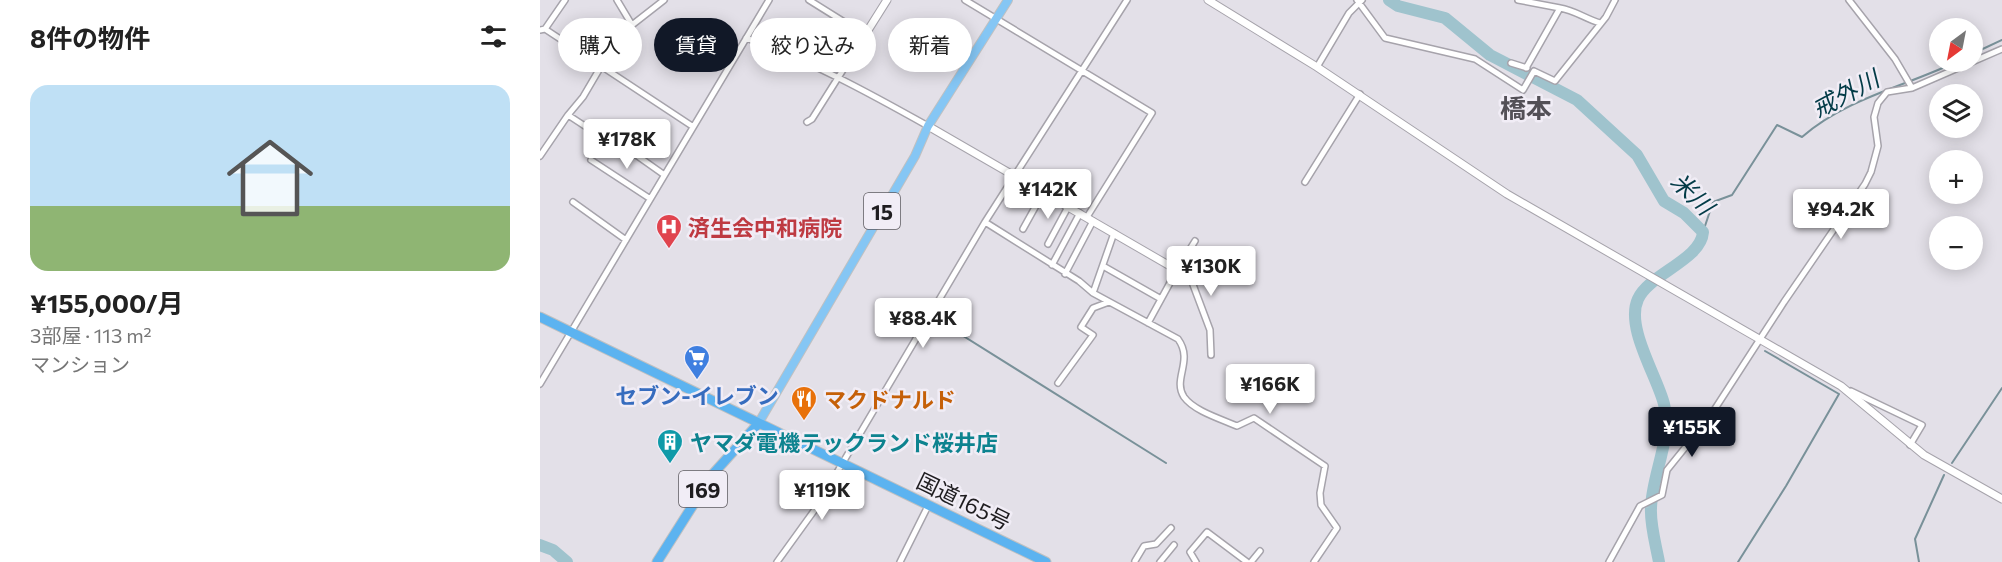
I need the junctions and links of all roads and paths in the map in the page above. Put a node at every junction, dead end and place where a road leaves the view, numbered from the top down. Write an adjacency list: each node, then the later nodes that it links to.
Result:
1 (565, 0): 22 (street)
2 (617, 0): 16 (street)
3 (664, 0): 17 (street)
4 (769, 0): 23 (street)
5 (809, 0): 18 (street)
6 (887, 0): 19 (street)
7 (965, 0): 20 (street)
8 (1008, 0): 20 (main road, 15)
9 (1127, 0): 33 (street)
10 (1208, 0): 27 (street)
11 (1518, 0): 15 (street)
12 (1850, 0): 35 (street)
13 (1359, 1): 27 (street); 29 (street)
14 (1612, 1): 21 (street)
15 (1560, 8): 21 (street); 28 (street)
16 (628, 18)
17 (641, 18)
18 (838, 18)
19 (876, 18)
20 (997, 18): 33 (street); 40 (main road, 15)
21 (1600, 23): 29 (street)
22 (543, 30): 24 (street)
23 (746, 38): 34 (street); 39 (street)
24 (558, 39)
25 (2002, 49): 35 (street)
26 (1511, 63): 28 (street)
27 (1317, 67): 36 (street)
28 (1526, 68): 29 (street)
29 (1534, 71)
30 (598, 72): 37 (street)
31 (611, 72): 39 (street)
32 (842, 72): 34 (street)
33 (1083, 72): 44 (street); 50 (street)
34 (839, 76): 38 (street); 40 (street)
35 (1912, 88): 67 (street)
36 (1360, 94): 45 (street); 67 (street)
37 (568, 115): 41 (street); 43 (street)
38 (807, 122)
39 (692, 126): 43 (street)
40 (928, 126): 44 (street); 72 (main road, 15)
41 (540, 156)
42 (591, 160): 47 (street)
43 (663, 174): 47 (street)
44 (1014, 176): 46 (street); 51 (street)
45 (1305, 182)
46 (1043, 192): 49 (street); 52 (street)
47 (649, 198): 54 (street)
48 (573, 202): 54 (street)
49 (1068, 207): 50 (street); 56 (street)
50 (1087, 217): 53 (street); 57 (street); 60 (street)
51 (985, 222): 57 (street); 74 (street)
52 (1023, 229)
53 (1114, 233): 58 (street); 59 (street)
54 (626, 240): 66 (street)
55 (1195, 241): 59 (street)
56 (1048, 244)
57 (1052, 265): 60 (street)
58 (1103, 266): 61 (street); 62 (street)
59 (1177, 270): 62 (street); 68 (street)
60 (1065, 274): 61 (street)
61 (1093, 293): 63 (street)
62 (1161, 299): 65 (street)
63 (1109, 302): 65 (street); 69 (street)
64 (540, 317): 66 (highway, 国道165号)
65 (1148, 323): 88 (street)
66 (570, 332): 70 (street); 72 (highway, 国道165号)
67 (1761, 341): 71 (street); 89 (street)
68 (1211, 356)
69 (1058, 383)
70 (540, 384)
71 (1841, 386): 73 (street); 73 (street)
72 (759, 424): 74 (highway, 国道165号); 80 (highway, 169)
73 (1910, 445): 75 (street)
74 (842, 464): 76 (highway, 国道165号); 81 (street)
75 (2002, 499)
76 (928, 506): 82 (street); 83 (highway, 国道165号)
77 (1172, 528): 84 (street)
78 (1174, 545): 85 (street)
79 (1260, 551): 87 (street)
80 (657, 562)
81 (777, 562)
82 (900, 562)
83 (1046, 562)
84 (1134, 562)
85 (1160, 562)
86 (1196, 562): 87 (street)
87 (1249, 562)
88 (1314, 562)
89 (1609, 562)

